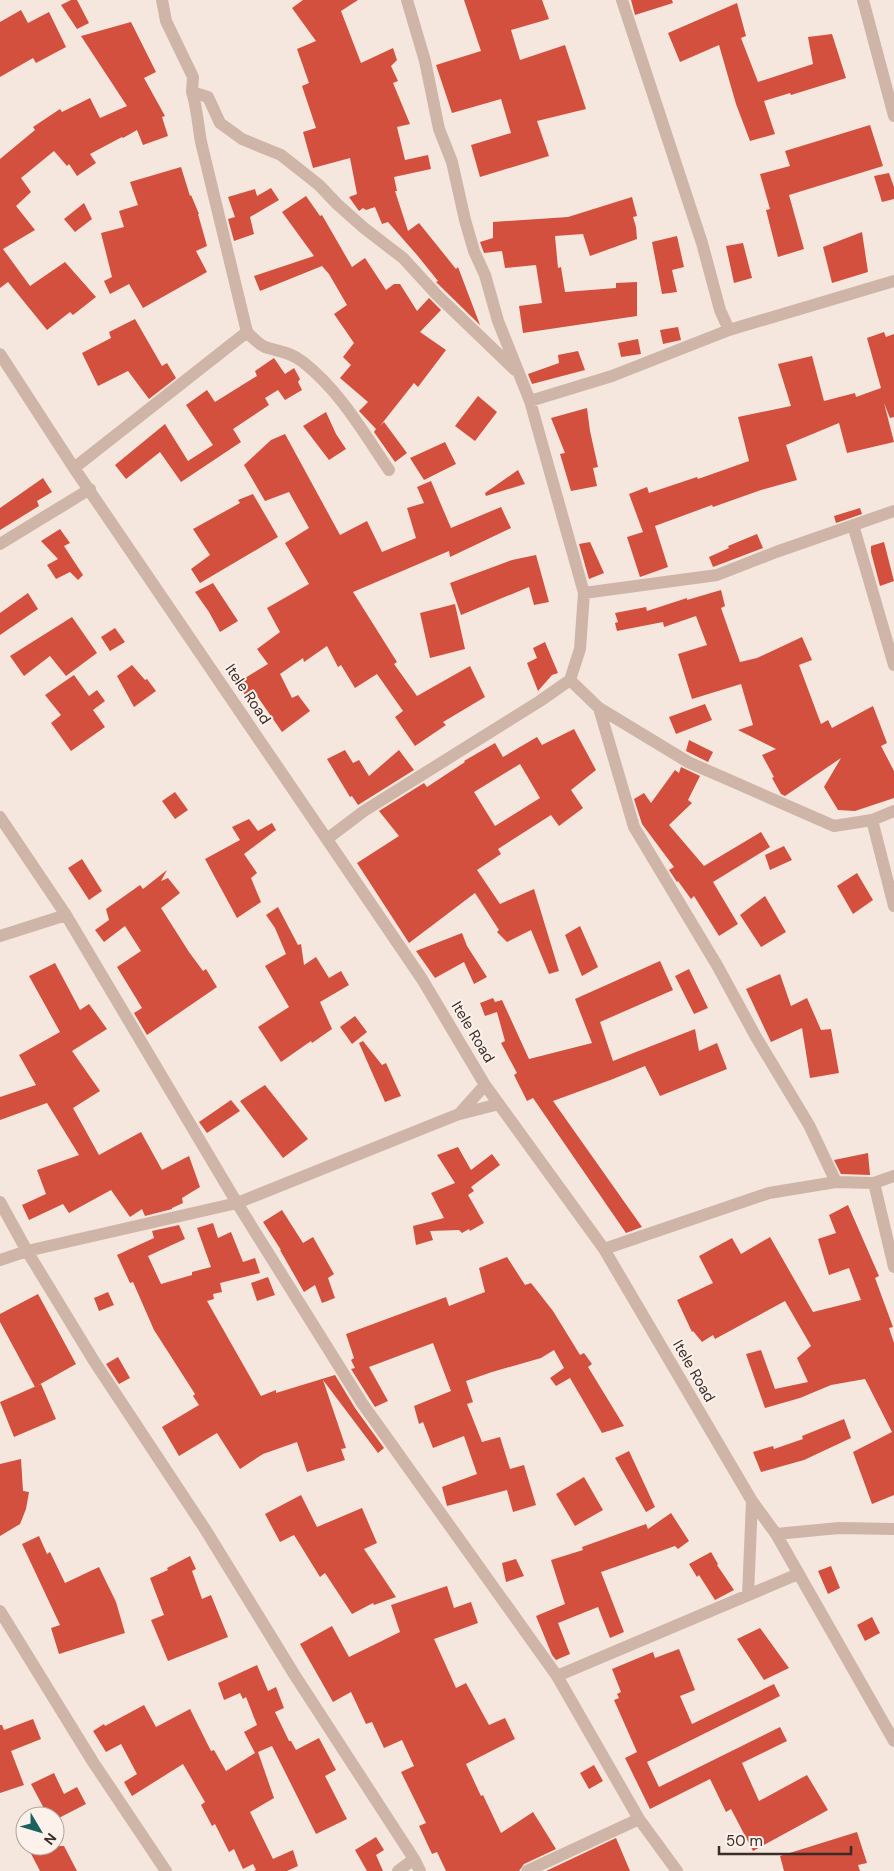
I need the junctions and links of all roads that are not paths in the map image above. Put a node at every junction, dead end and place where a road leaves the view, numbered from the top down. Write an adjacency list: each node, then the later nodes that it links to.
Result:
1 (162, 0): 5 (street)
2 (407, 0): 11 (street)
3 (622, 0): 8 (street)
4 (863, 0): 6 (street)
5 (192, 92): 9 (street); 11 (street)
6 (894, 116)
7 (894, 282): 8 (street)
8 (728, 330): 12 (street)
9 (247, 332): 13 (street); 14 (street)
10 (0, 354): 13 (street, Itele Road)
11 (519, 374): 12 (street)
12 (530, 400): 19 (street)
13 (74, 468): 15 (street, Itele Road)
14 (389, 470)
15 (90, 489): 18 (street); 26 (street, Itele Road)
16 (894, 511): 17 (street)
17 (853, 525): 19 (street); 20 (street)
18 (0, 544)
19 (584, 593): 21 (street)
20 (894, 665)
21 (570, 680): 22 (street); 26 (street)
22 (599, 708): 25 (street); 34 (street)
23 (894, 811): 25 (street)
24 (0, 817): 28 (street)
25 (872, 820): 27 (street)
26 (327, 838): 30 (street, Itele Road)
27 (894, 906)
28 (66, 915): 29 (street); 37 (street)
29 (0, 936)
30 (485, 1085): 31 (street, Itele Road); 32 (street)
31 (499, 1104): 32 (street); 38 (street, Itele Road)
32 (460, 1114): 37 (street)
33 (894, 1176): 35 (street)
34 (836, 1182): 35 (street); 38 (street)
35 (874, 1183): 41 (street)
36 (0, 1202): 39 (street)
37 (237, 1203): 39 (street); 48 (street)
38 (604, 1248): 42 (street, Itele Road)
39 (27, 1252): 40 (street); 51 (street)
40 (0, 1260)
41 (894, 1267)
42 (752, 1501): 44 (street, Itele Road); 46 (street)
43 (894, 1529): 44 (street)
44 (776, 1534): 45 (street, Itele Road)
45 (798, 1574): 46 (street); 49 (street, Itele Road)
46 (748, 1595): 48 (street)
47 (0, 1611): 52 (street)
48 (557, 1676): 50 (street)
49 (894, 1741)
50 (639, 1819): 55 (street); 56 (street)
51 (414, 1859): 53 (street); 54 (street)
52 (166, 1871)
53 (398, 1871)
54 (420, 1871)
55 (527, 1871)
56 (677, 1871)

